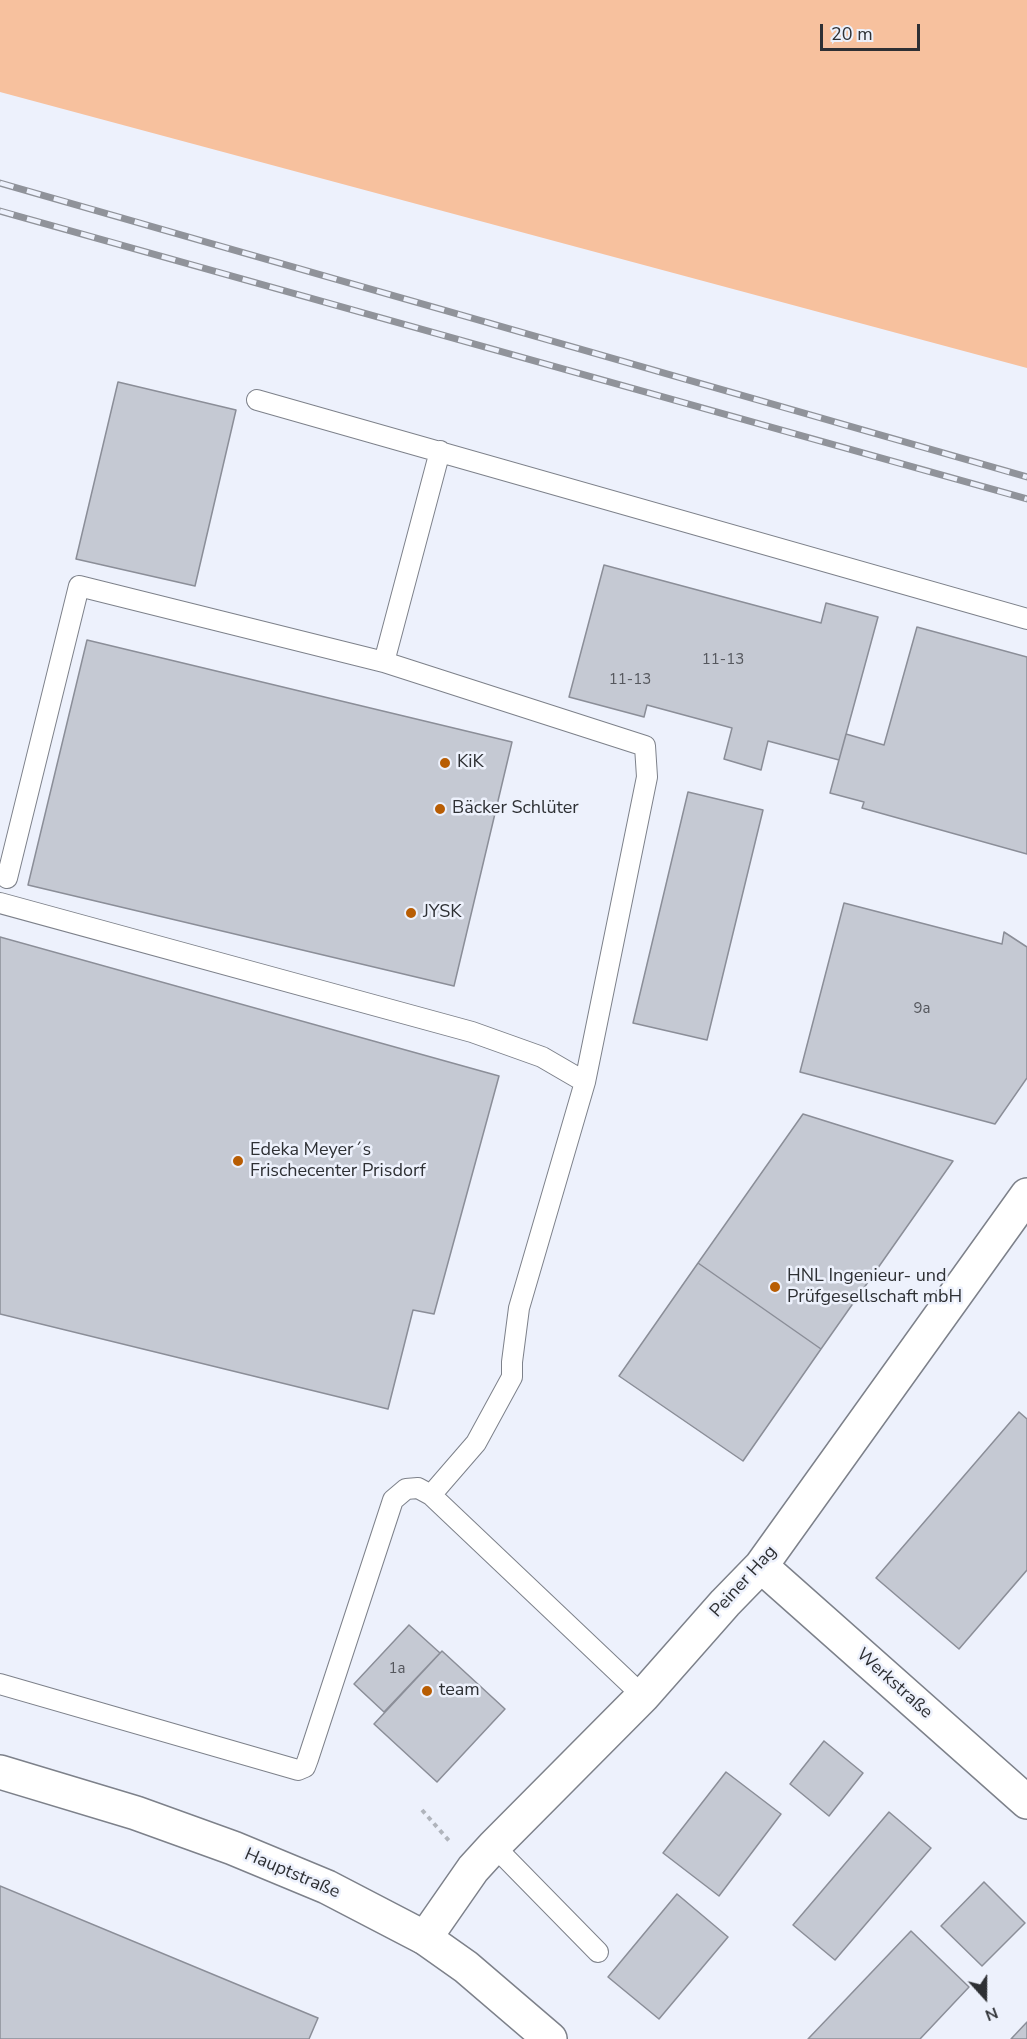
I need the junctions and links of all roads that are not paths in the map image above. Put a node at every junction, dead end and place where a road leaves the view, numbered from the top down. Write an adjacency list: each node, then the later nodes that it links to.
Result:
1 (257, 400): 2 (lane)
2 (440, 451): 3 (lane); 4 (lane)
3 (1027, 619)
4 (384, 662): 5 (lane); 7 (lane)
5 (7, 878)
6 (0, 903): 7 (lane)
7 (585, 1082): 9 (lane)
8 (1027, 1195): 10 (street, Peiner Hag)
9 (431, 1495): 11 (lane); 12 (lane)
10 (761, 1566): 12 (street, Peiner Hag); 14 (street, Werkstraße)
11 (0, 1684)
12 (643, 1696): 15 (street, Peiner Hag)
13 (0, 1772): 16 (street, Hauptstraße)
14 (1027, 1802)
15 (484, 1857): 16 (street, Peiner Hag); 17 (lane)
16 (425, 1938): 18 (street, Hauptstraße)
17 (598, 1952)
18 (550, 2039)

